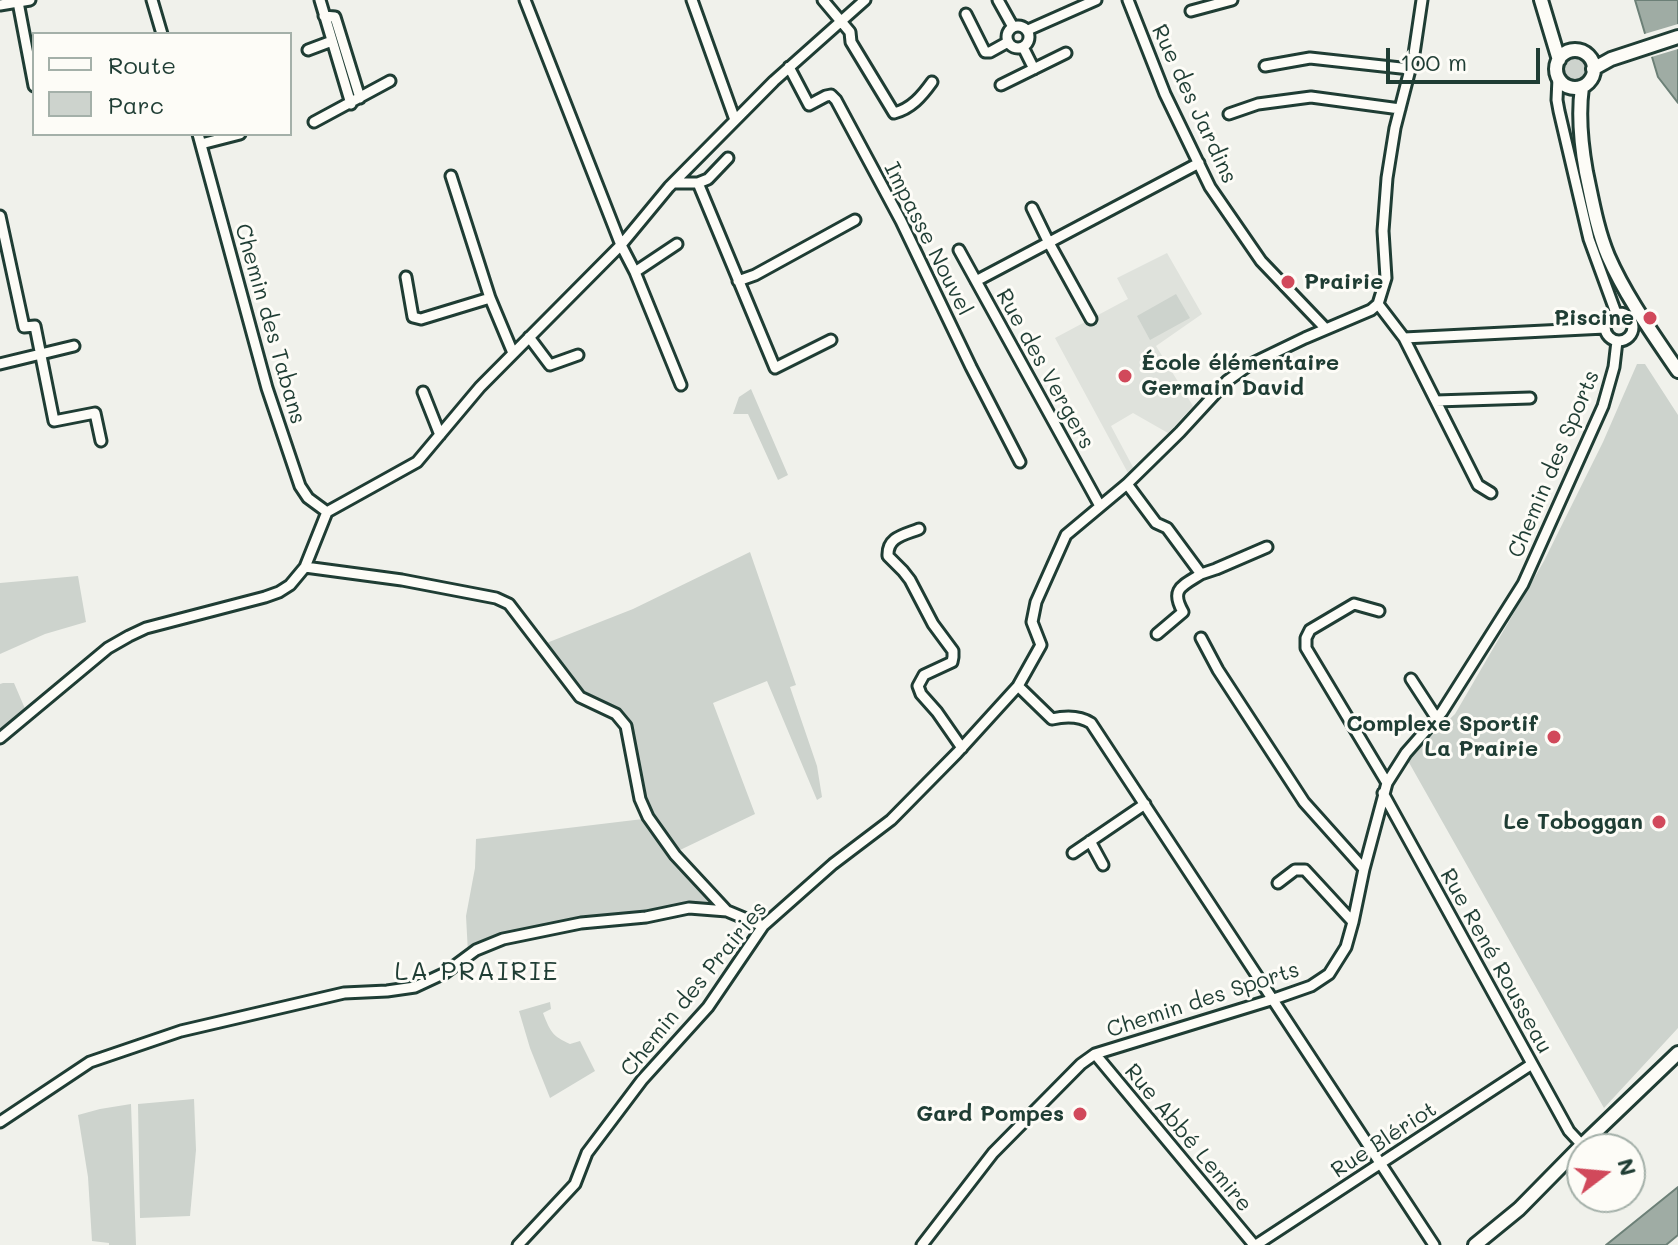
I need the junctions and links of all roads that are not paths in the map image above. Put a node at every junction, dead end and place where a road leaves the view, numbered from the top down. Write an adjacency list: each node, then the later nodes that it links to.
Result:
1 (30, 0): 14 (street)
2 (152, 0): 22 (street)
3 (320, 0): 18 (street)
4 (525, 0): 58 (street)
5 (692, 0): 44 (street)
6 (823, 0): 19 (street)
7 (865, 0): 19 (street)
8 (998, 0): 20 (street)
9 (1096, 0): 21 (street)
10 (1128, 0): 49 (street, Rue des Jardins)
11 (1232, 0): 16 (street)
12 (1422, 0): 34 (street)
13 (1541, 0): 29 (main road)
14 (18, 2): 15 (street); 35 (street)
15 (0, 5)
16 (1191, 11)
17 (966, 14): 25 (street)
18 (324, 16): 24 (street); 40 (street)
19 (842, 21): 32 (street); 37 (street)
20 (1013, 27): 21 (street); 25 (street)
21 (1028, 30): 26 (street)
22 (161, 32)
23 (1678, 37): 30 (main road)
24 (332, 41): 27 (street); 41 (street)
25 (1008, 42): 26 (street)
26 (1023, 47): 33 (street)
27 (308, 50)
28 (1066, 53): 33 (street)
29 (1563, 56): 30 (main road); 39 (main road)
30 (1592, 64): 39 (main road)
31 (1265, 66): 34 (street)
32 (789, 67): 44 (street); 86 (street, Impasse Nouvel)
33 (1034, 69): 38 (street)
34 (1410, 69): 42 (street)
35 (32, 76)
36 (390, 81): 40 (street)
37 (932, 82)
38 (1001, 85)
39 (1567, 86): 66 (street); 79 (main road)
40 (360, 98): 41 (street)
41 (351, 104): 45 (street)
42 (1400, 109): 43 (street); 65 (street)
43 (1229, 114)
44 (735, 120): 51 (street)
45 (314, 122)
46 (224, 136): 47 (street)
47 (199, 139): 90 (street, Chemin des Tabans)
48 (728, 158): 52 (street)
49 (1199, 163): 56 (street); 69 (street, Rue des Jardins)
50 (451, 176): 64 (street)
51 (673, 183): 52 (street); 58 (street)
52 (698, 183): 62 (street)
53 (1032, 208): 56 (street)
54 (0, 216): 76 (street)
55 (855, 220): 62 (street)
56 (1049, 243): 63 (street); 67 (street)
57 (677, 244): 60 (street)
58 (621, 245): 60 (street); 70 (street)
59 (959, 250): 63 (street, Rue des Vergers)
60 (635, 272): 80 (street)
61 (406, 277): 64 (street)
62 (738, 281): 72 (street)
63 (976, 281): 89 (street, Rue des Vergers)
64 (490, 298): 75 (street)
65 (1378, 304): 69 (street, Chemin des Prairies); 71 (street)
66 (1616, 313): 68 (street); 73 (street)
67 (1091, 319)
68 (1605, 328): 71 (street); 73 (street)
69 (1326, 329): 87 (street, Chemin des Prairies)
70 (529, 337): 75 (street); 77 (street)
71 (1404, 338): 83 (street)
72 (831, 340)
73 (1617, 341): 100 (street, Chemin des Sports)
74 (74, 346): 76 (street)
75 (513, 353): 84 (street)
76 (41, 354): 78 (street); 85 (street)
77 (578, 355)
78 (0, 364)
79 (1678, 371)
80 (681, 385)
81 (423, 392): 84 (street)
82 (1530, 398): 83 (street)
83 (1436, 401): 88 (street)
84 (440, 435): 90 (street)
85 (101, 441)
86 (1020, 462)
87 (1127, 484): 89 (street, Chemin des Prairies); 94 (street)
88 (1491, 493)
89 (1100, 506): 99 (street, Chemin des Prairies)
90 (327, 512): 93 (street)
91 (919, 529): 102 (street)
92 (1267, 547): 94 (street)
93 (305, 567): 101 (street); 110 (street)
94 (1201, 574): 96 (street)
95 (1379, 611): 103 (street, Rue René Rousseau)
96 (1157, 634)
97 (1201, 638): 108 (street)
98 (1411, 679): 100 (street)
99 (1018, 686): 102 (street, Chemin des Prairies); 104 (street)
100 (1437, 719): 103 (street, Chemin des Sports)
101 (0, 738)
102 (962, 748): 112 (street, Chemin des Prairies)
103 (1385, 788): 108 (street, Chemin des Sports); 116 (street, Rue René Rousseau)
104 (1145, 804): 105 (street); 113 (street)
105 (1090, 841): 106 (street); 107 (street)
106 (1073, 853)
107 (1103, 865)
108 (1364, 869): 111 (street, Chemin des Sports)
109 (1278, 883): 111 (street)
110 (727, 911): 112 (street); 117 (street)
111 (1353, 922): 113 (street, Chemin des Sports)
112 (763, 926): 122 (street, Chemin des Prairies)
113 (1274, 999): 115 (street, Chemin des Sports); 121 (street)
114 (1678, 1053): 119 (main road)
115 (1095, 1054): 123 (street, Chemin des Sports); 124 (street, Rue Abbé Lemire)
116 (1532, 1064): 118 (street, Rue René Rousseau); 121 (street, Rue Blériot)
117 (0, 1122)
118 (1571, 1133)
119 (1595, 1133)
120 (1566, 1161): 126 (main road)
121 (1381, 1164): 124 (street, Rue Blériot); 125 (street)
122 (518, 1245)
123 (922, 1245)
124 (1255, 1245)
125 (1434, 1245)
126 (1475, 1245)

